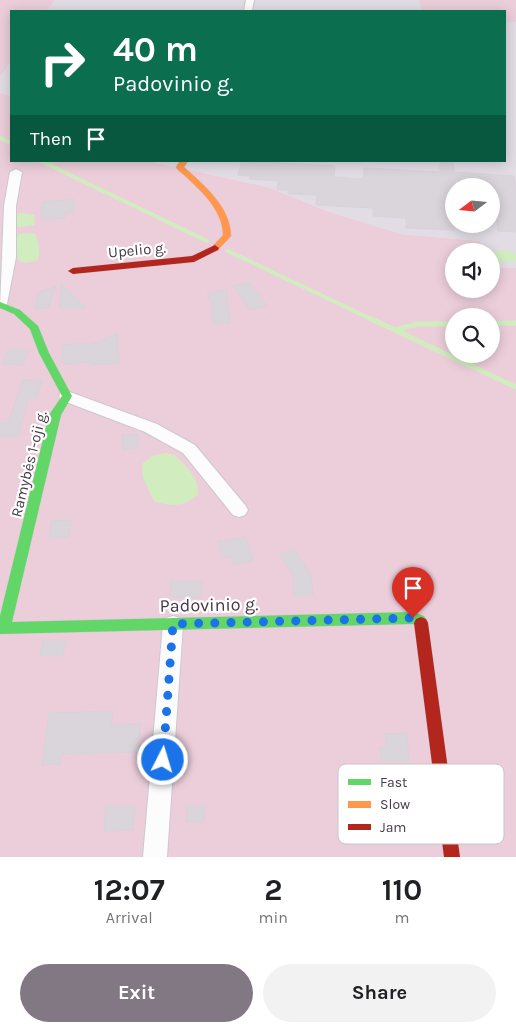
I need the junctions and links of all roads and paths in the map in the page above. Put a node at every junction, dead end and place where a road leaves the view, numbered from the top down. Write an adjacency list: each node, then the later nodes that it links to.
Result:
1 (183, 162): 3 (street, Upelio g.)
2 (16, 172): 4 (street)
3 (73, 271)
4 (0, 304): 5 (street)
5 (67, 396): 6 (street); 8 (street, Ramybės 1-oji g.)
6 (240, 510)
7 (173, 624): 8 (street, Padovinio g.); 9 (street, Padovinio g.); 11 (street)
8 (2, 628)
9 (440, 764)
10 (450, 844): 12 (street, Padovinio g.)
11 (155, 857)
12 (452, 857)

